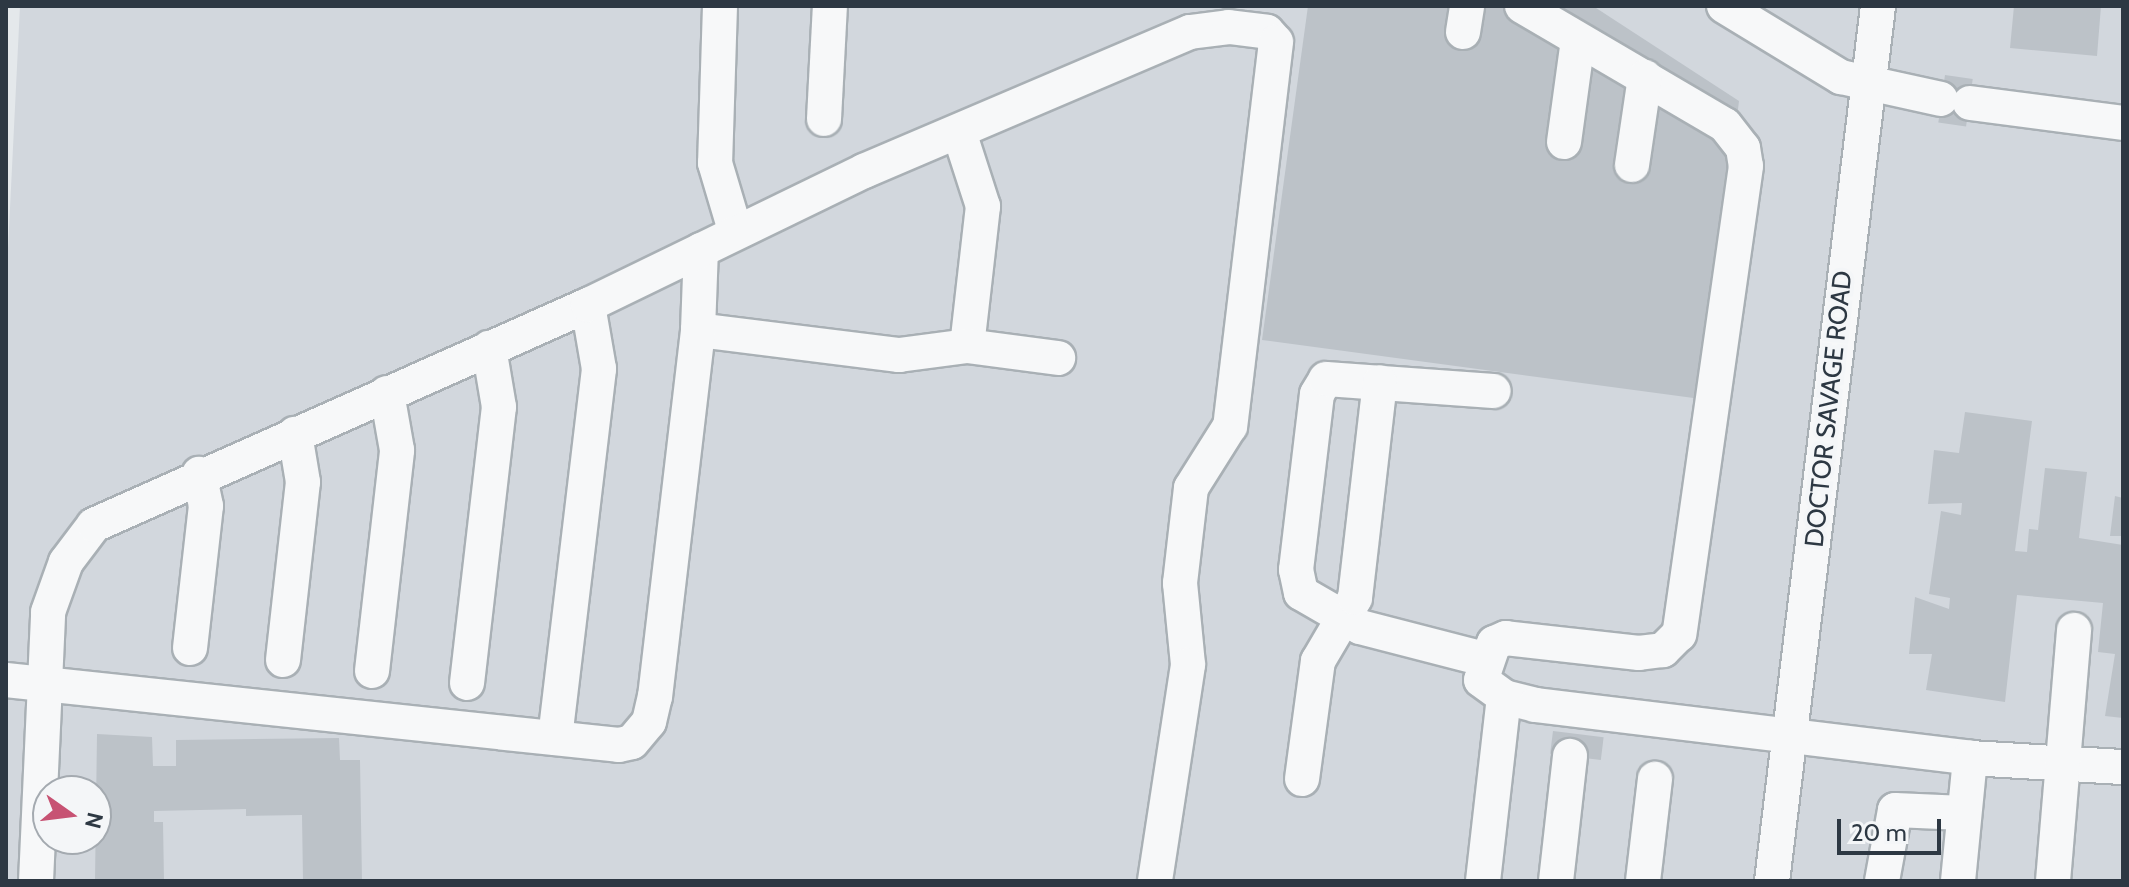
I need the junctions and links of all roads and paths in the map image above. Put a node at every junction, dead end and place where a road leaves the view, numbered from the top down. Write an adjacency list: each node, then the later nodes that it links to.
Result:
1 (720, 6): 14 (street)
2 (830, 6): 9 (street)
3 (1522, 6): 6 (street)
4 (1724, 6): 8 (street)
5 (1878, 6): 8 (street, DOCTOR SAVAGE ROAD)
6 (1578, 40): 7 (street); 12 (street)
7 (1645, 77): 13 (street); 29 (street)
8 (1868, 84): 10 (street); 37 (street, DOCTOR SAVAGE ROAD)
9 (824, 119)
10 (2123, 123)
11 (960, 135): 14 (street); 18 (street); 46 (street)
12 (1564, 142)
13 (1632, 165)
14 (735, 230): 15 (street)
15 (701, 250): 16 (street); 17 (street)
16 (588, 305): 19 (street); 38 (street)
17 (698, 330): 18 (street); 38 (street)
18 (967, 346): 20 (street)
19 (489, 348): 23 (street); 34 (street)
20 (1058, 358)
21 (1380, 382): 22 (street); 26 (street); 26 (street)
22 (1494, 391)
23 (387, 393): 24 (street); 31 (street)
24 (295, 434): 25 (street); 30 (street)
25 (199, 474): 28 (street); 33 (street)
26 (1345, 619): 29 (street); 42 (street)
27 (2074, 630): 40 (street)
28 (190, 648)
29 (1484, 659): 35 (street)
30 (283, 660)
31 (372, 671)
32 (6, 680): 33 (street)
33 (44, 682): 38 (street); 45 (street)
34 (467, 683)
35 (1504, 697): 36 (street); 47 (street)
36 (1572, 733): 37 (street); 48 (street)
37 (1792, 734): 39 (street); 50 (street, DOCTOR SAVAGE ROAD)
38 (555, 738)
39 (1970, 758): 40 (street); 44 (street)
40 (2063, 761): 41 (street); 53 (street)
41 (2123, 767)
42 (1302, 779)
43 (1655, 779): 49 (street)
44 (1964, 813): 51 (street); 52 (street)
45 (36, 881)
46 (1155, 881)
47 (1483, 881)
48 (1556, 881)
49 (1643, 881)
50 (1772, 881)
51 (1882, 881)
52 (1958, 881)
53 (2053, 881)

